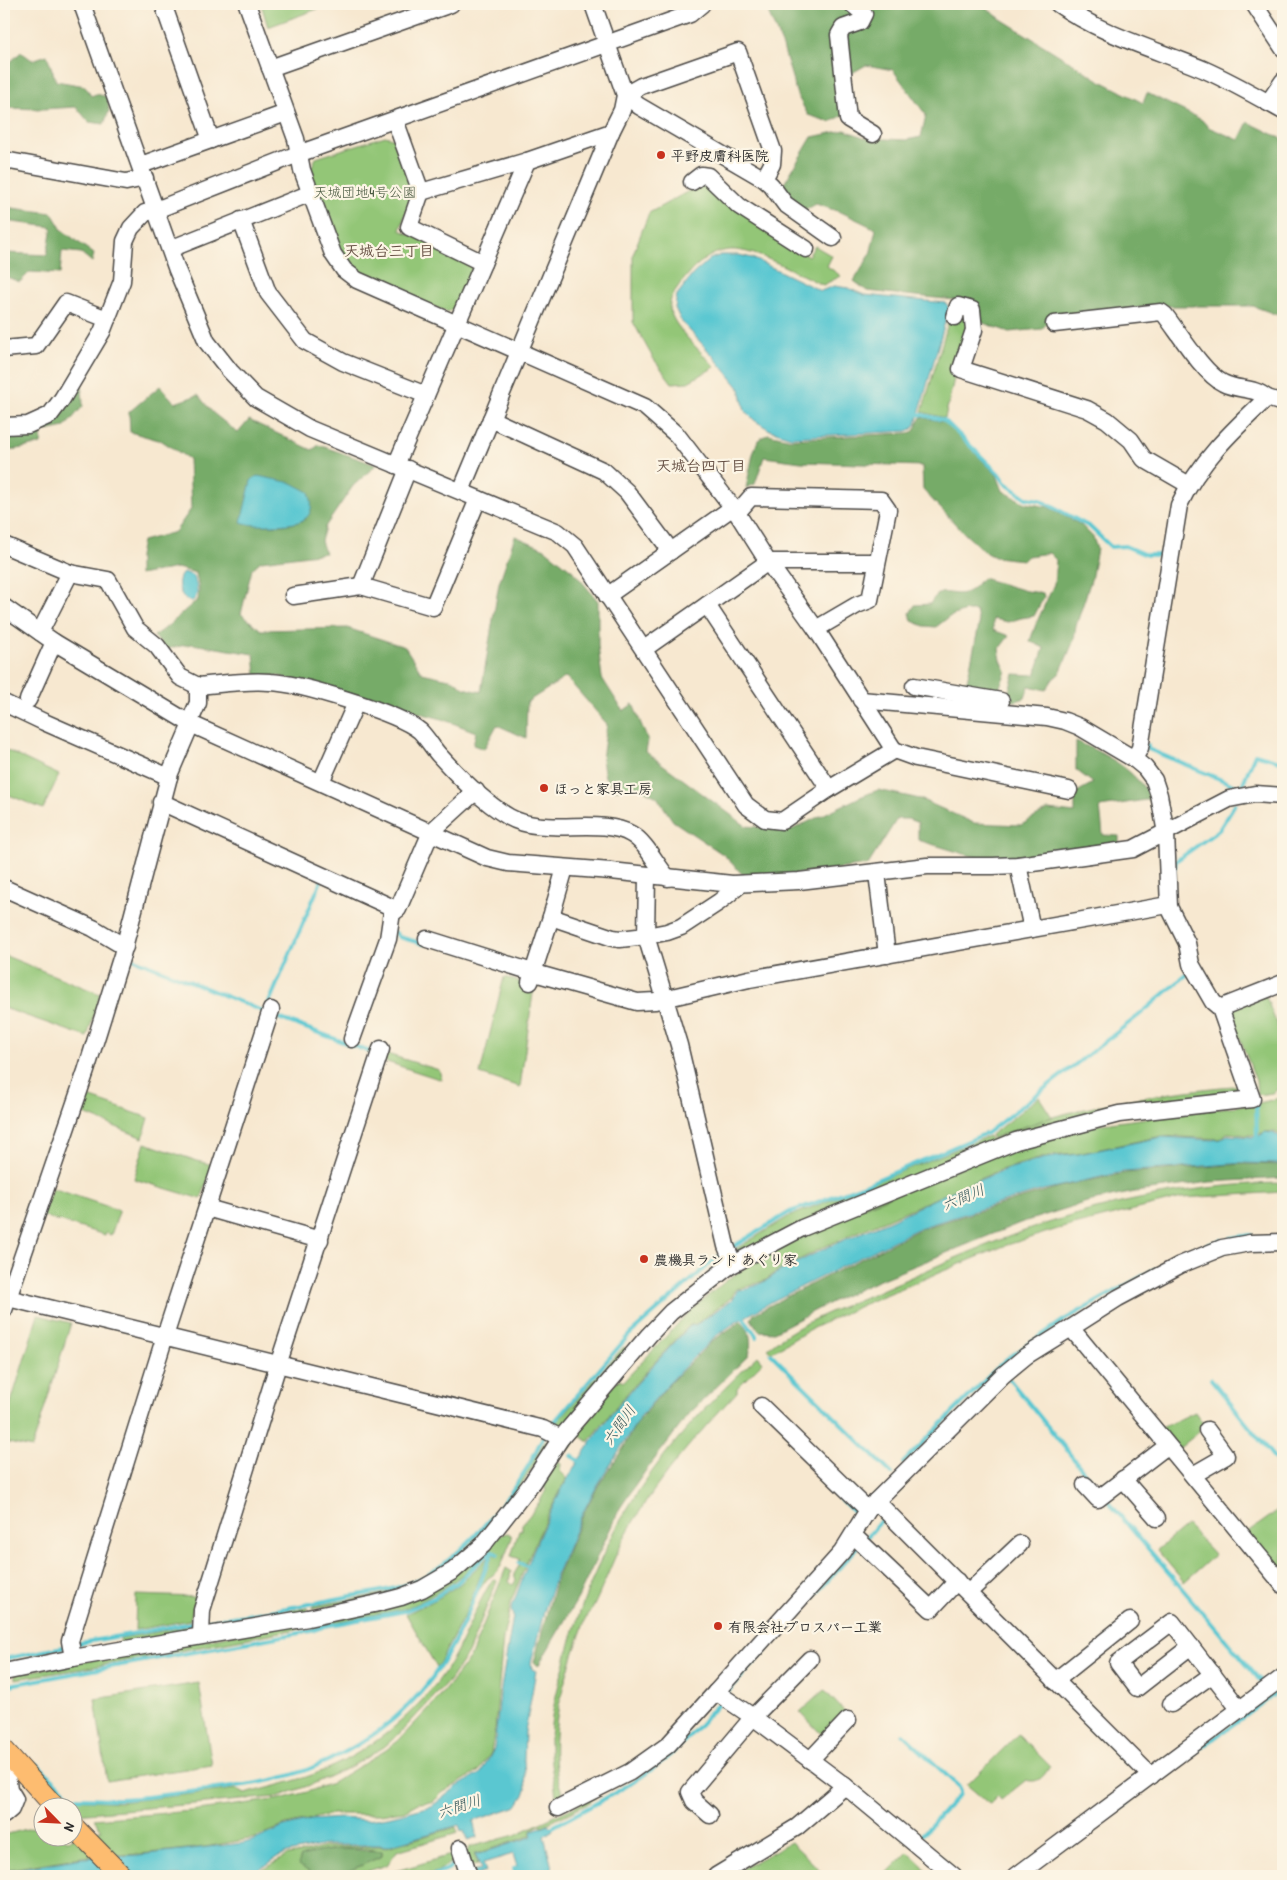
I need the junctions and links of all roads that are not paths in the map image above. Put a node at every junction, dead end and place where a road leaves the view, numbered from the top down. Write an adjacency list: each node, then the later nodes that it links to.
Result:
1 (82, 4): 25 (street)
2 (163, 4): 21 (street)
3 (247, 4): 12 (street)
4 (452, 4): 12 (street)
5 (593, 4): 10 (street)
6 (702, 4): 10 (street)
7 (852, 4): 20 (street)
8 (1058, 4): 15 (street)
9 (1254, 4): 11 (street)
10 (608, 44): 14 (street); 18 (street)
11 (1283, 48)
12 (270, 68): 17 (street)
13 (1283, 81): 15 (street)
14 (625, 95): 19 (street); 26 (street); 26 (street)
15 (1268, 103): 16 (street)
16 (1283, 111)
17 (286, 113): 21 (street); 22 (street)
18 (395, 120): 22 (street); 28 (street)
19 (611, 132): 24 (street); 43 (street)
20 (873, 134)
21 (211, 140): 25 (street)
22 (298, 154): 29 (street); 31 (street)
23 (4, 160): 25 (street)
24 (527, 161): 28 (street); 37 (street)
25 (143, 172): 31 (street)
26 (764, 179): 30 (street)
27 (692, 182): 33 (street)
28 (421, 192): 37 (street)
29 (311, 193): 32 (street); 40 (street)
30 (785, 204): 33 (street); 34 (street)
31 (156, 210): 35 (street); 39 (street)
32 (241, 220): 35 (street); 44 (street)
33 (771, 226): 36 (street)
34 (833, 238)
35 (170, 249): 49 (street)
36 (806, 249)
37 (483, 263): 40 (street)
38 (955, 317): 50 (street)
39 (107, 319): 42 (street); 48 (street)
40 (457, 323): 43 (street); 44 (street)
41 (1054, 324): 45 (street)
42 (4, 349)
43 (519, 351): 47 (street); 53 (street)
44 (426, 395): 49 (street)
45 (1267, 398): 46 (street); 50 (street)
46 (1283, 403)
47 (491, 419): 51 (street); 55 (street)
48 (4, 426)
49 (402, 467): 51 (street); 59 (street)
50 (1188, 485): 77 (street)
51 (461, 491): 52 (street)
52 (478, 499): 59 (street); 61 (street)
53 (735, 511): 55 (street); 56 (street); 57 (street)
54 (4, 545): 58 (street)
55 (671, 551): 61 (street)
56 (768, 562): 57 (street); 62 (street); 64 (street)
57 (877, 562): 64 (street)
58 (70, 574): 65 (street); 68 (street)
59 (361, 586): 60 (street)
60 (293, 596)
61 (607, 596): 67 (street)
62 (707, 605): 67 (street); 80 (street)
63 (4, 607): 65 (street)
64 (816, 629): 71 (street)
65 (40, 632): 66 (street)
66 (54, 642): 70 (street); 75 (street)
67 (644, 649): 80 (street)
68 (198, 686): 74 (street); 75 (street)
69 (914, 686): 72 (street)
70 (28, 700)
71 (861, 700): 76 (street); 77 (street)
72 (1001, 701)
73 (4, 703): 78 (street)
74 (356, 703): 79 (street); 82 (street)
75 (190, 724): 78 (street); 79 (street)
76 (894, 750): 80 (street); 81 (street)
77 (1134, 759): 86 (street)
78 (169, 777): 84 (street)
79 (321, 782): 85 (street)
80 (829, 789)
81 (1069, 790)
82 (476, 791): 85 (street); 91 (street)
83 (1283, 796): 86 (street)
84 (161, 802): 95 (street); 100 (street)
85 (431, 832): 88 (street); 95 (street)
86 (1166, 833): 87 (street); 94 (street)
87 (1018, 865): 89 (street); 97 (street)
88 (565, 868): 90 (street); 96 (street)
89 (877, 873): 92 (street); 101 (street)
90 (647, 875): 91 (street); 98 (street)
91 (668, 878): 92 (street)
92 (741, 884): 98 (street)
93 (4, 888): 100 (street)
94 (1169, 908): 97 (street); 105 (street)
95 (395, 911): 107 (street)
96 (551, 917): 98 (street); 102 (street)
97 (1032, 929): 101 (street)
98 (646, 936): 104 (street)
99 (427, 939): 102 (street)
100 (124, 951): 113 (street)
101 (887, 955): 104 (street)
102 (531, 978): 104 (street)
103 (1283, 983): 105 (street)
104 (667, 1004): 112 (street)
105 (1224, 1007): 112 (street)
106 (270, 1013): 109 (street)
107 (352, 1039)
108 (381, 1049): 110 (street)
109 (207, 1208): 110 (street); 115 (street)
110 (316, 1239): 116 (street)
111 (1283, 1242): 114 (street)
112 (728, 1257): 119 (street)
113 (5, 1301): 115 (street)
114 (1071, 1328): 120 (street); 124 (street)
115 (162, 1338): 116 (street); 133 (street)
116 (275, 1366): 119 (street); 131 (street)
117 (761, 1406): 124 (street)
118 (1207, 1430): 121 (street)
119 (552, 1433): 131 (street)
120 (1168, 1446): 121 (street); 122 (street)
121 (1193, 1475): 128 (street)
122 (1123, 1479): 123 (street); 125 (street)
123 (1085, 1485)
124 (872, 1506): 126 (street); 129 (street)
125 (1157, 1518)
126 (858, 1541): 129 (street); 139 (street)
127 (1020, 1544): 129 (street)
128 (1283, 1585)
129 (958, 1586): 138 (street)
130 (1130, 1621): 138 (street)
131 (201, 1626): 133 (street)
132 (1191, 1646): 136 (street)
133 (71, 1650): 135 (street)
134 (810, 1659): 142 (street)
135 (4, 1672)
136 (1213, 1674): 140 (street); 141 (street)
137 (1283, 1677): 141 (street)
138 (1055, 1681): 146 (street)
139 (722, 1696): 142 (street); 149 (street)
140 (1171, 1704)
141 (1236, 1706): 146 (street)
142 (753, 1717): 145 (street); 151 (street)
143 (848, 1720): 145 (street)
144 (10, 1757): 148 (main road); 150 (street)
145 (810, 1760): 147 (street)
146 (1147, 1772): 158 (street)
147 (845, 1786): 156 (street); 157 (street)
148 (47, 1798)
149 (558, 1808)
150 (4, 1815)
151 (710, 1815)
152 (82, 1835): 154 (main road)
153 (460, 1848): 155 (street)
154 (122, 1876)
155 (469, 1876)
156 (716, 1876)
157 (954, 1876)
158 (1016, 1876)

